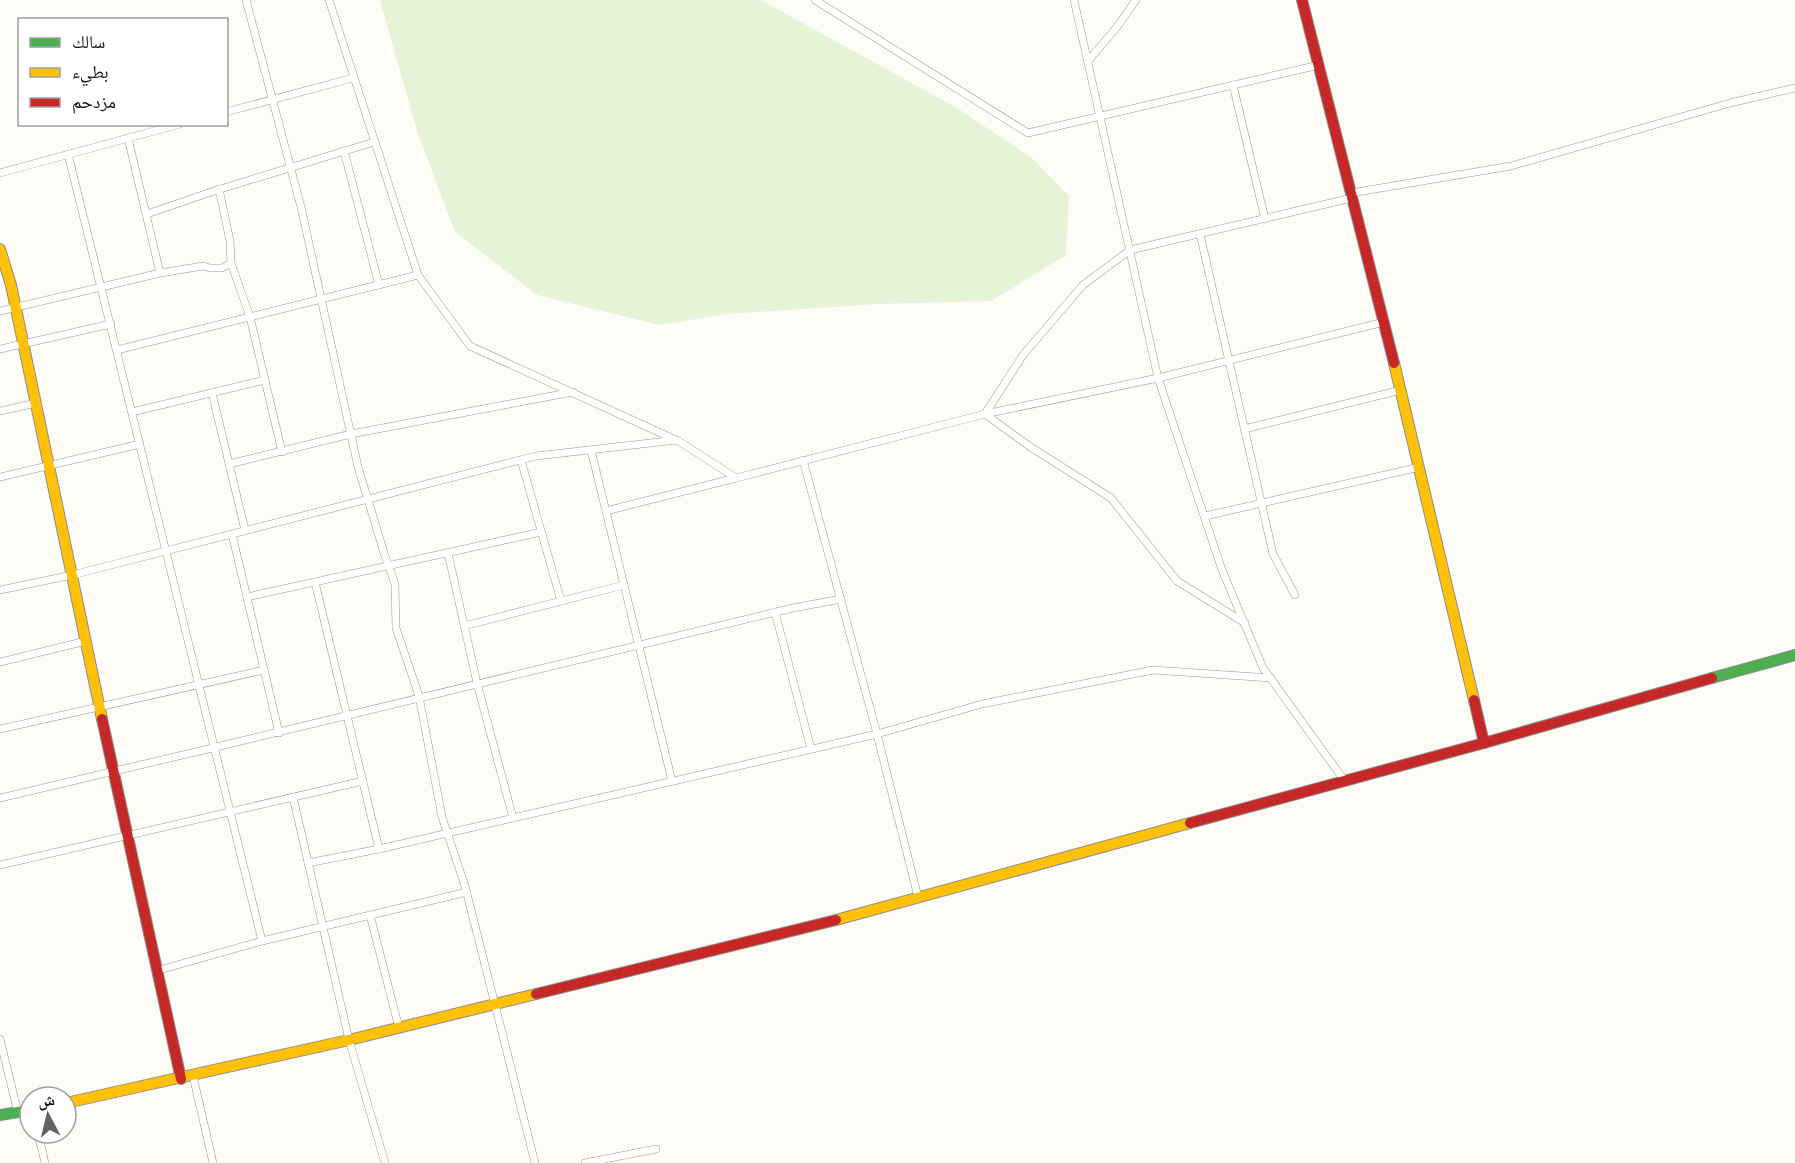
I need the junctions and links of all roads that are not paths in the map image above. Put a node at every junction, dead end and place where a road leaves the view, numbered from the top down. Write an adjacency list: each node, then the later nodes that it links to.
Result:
1 (246, 0): 12 (street)
2 (328, 0): 9 (street)
3 (815, 0): 14 (street)
4 (1074, 0): 7 (street)
5 (1136, 0): 7 (street)
6 (1302, 0): 8 (main road)
7 (1088, 61): 14 (street)
8 (1319, 65): 10 (street); 23 (main road)
9 (353, 78): 12 (street); 17 (street)
10 (1233, 85): 14 (street); 25 (street)
11 (1795, 88): 23 (street)
12 (273, 100): 13 (street); 20 (street)
13 (228, 111)
14 (1100, 116): 28 (street)
15 (173, 126): 16 (street)
16 (128, 138): 19 (street); 24 (street)
17 (374, 142): 18 (street); 31 (street)
18 (344, 151): 20 (street); 32 (street)
19 (68, 154): 21 (street); 33 (street)
20 (290, 167): 22 (street); 34 (street)
21 (0, 173)
22 (219, 189): 24 (street); 29 (street)
23 (1352, 196): 25 (street); 38 (main road)
24 (147, 214): 30 (street)
25 (1265, 219): 26 (street)
26 (1200, 234): 28 (street); 43 (street)
27 (0, 249): 35 (main road)
28 (1130, 250): 44 (street); 52 (street)
29 (231, 262): 30 (street); 37 (street)
30 (160, 273): 33 (street)
31 (418, 275): 32 (street); 47 (street)
32 (378, 285): 34 (street)
33 (101, 288): 35 (street); 39 (street)
34 (321, 299): 37 (street); 54 (street)
35 (15, 308): 36 (street); 40 (main road)
36 (0, 311)
37 (250, 317): 42 (street); 45 (street)
38 (1384, 322): 43 (street); 46 (main road)
39 (111, 324): 40 (street); 42 (street)
40 (23, 344): 41 (street); 49 (main road)
41 (0, 349)
42 (117, 350): 51 (street)
43 (1229, 361): 44 (street); 53 (street)
44 (1158, 378): 52 (street); 69 (street)
45 (265, 380): 48 (street); 58 (street)
46 (1401, 390): 53 (street); 63 (main road)
47 (573, 392): 54 (street); 55 (street)
48 (213, 393): 51 (street); 61 (street)
49 (36, 403): 50 (street); 62 (main road)
50 (0, 411)
51 (132, 412): 56 (street)
52 (985, 414): 60 (street); 85 (street)
53 (1244, 429): 67 (street)
54 (351, 434): 58 (street); 66 (street)
55 (677, 440): 57 (street); 65 (street)
56 (140, 444): 62 (street); 73 (street)
57 (591, 450): 59 (street); 68 (street)
58 (282, 452): 61 (street)
59 (520, 460): 66 (street); 71 (street)
60 (804, 460): 65 (street); 82 (street)
61 (229, 464): 70 (street)
62 (49, 466): 64 (street); 76 (main road)
63 (1420, 467): 67 (street); 101 (main road)
64 (0, 477)
65 (736, 478): 68 (street)
66 (368, 499): 70 (street); 75 (street)
67 (1261, 503): 69 (street); 80 (street)
68 (606, 511): 78 (street)
69 (1205, 516): 85 (street)
70 (245, 530): 72 (street)
71 (541, 532): 74 (street); 83 (street)
72 (232, 534): 73 (street); 81 (street)
73 (167, 550): 76 (street); 94 (street)
74 (448, 553): 75 (street); 86 (street)
75 (389, 566): 77 (street); 95 (street)
76 (72, 575): 79 (street); 87 (main road)
77 (315, 582): 81 (street); 97 (street)
78 (624, 585): 83 (street); 88 (street)
79 (0, 590)
80 (1295, 595)
81 (247, 597): 91 (street)
82 (841, 598): 84 (street); 100 (street)
83 (561, 601): 86 (street)
84 (775, 612): 88 (street); 103 (street)
85 (1245, 623): 92 (street)
86 (464, 626): 93 (street)
87 (86, 641): 90 (street); 96 (main road)
88 (639, 644): 93 (street); 107 (street)
89 (1795, 656): 101 (main road)
90 (0, 662)
91 (264, 670): 94 (street); 99 (street)
92 (1271, 678): 100 (street); 105 (street)
93 (477, 683): 95 (street); 111 (street)
94 (200, 685): 96 (street); 102 (street)
95 (419, 696): 97 (street); 112 (street)
96 (100, 708): 98 (street); 104 (main road)
97 (347, 716): 99 (street); 106 (street)
98 (0, 729)
99 (279, 733): 102 (street)
100 (877, 734): 103 (street); 118 (street)
101 (1484, 743): 105 (main road)
102 (216, 748): 104 (street); 110 (street)
103 (812, 749): 107 (street)
104 (114, 772): 109 (street); 113 (main road)
105 (1344, 780): 118 (main road)
106 (363, 781): 108 (street); 114 (street)
107 (672, 781): 111 (street)
108 (294, 797): 110 (street); 115 (street)
109 (0, 798)
110 (231, 812): 113 (street); 121 (street)
111 (513, 818): 112 (street)
112 (447, 833): 114 (street); 117 (street)
113 (127, 836): 116 (street); 122 (main road)
114 (379, 849): 115 (street)
115 (308, 863): 120 (street)
116 (0, 865)
117 (467, 892): 119 (street); 123 (street)
118 (918, 897): 123 (main road)
119 (370, 915): 120 (street); 124 (street)
120 (323, 927): 121 (street); 126 (street)
121 (262, 941): 122 (street)
122 (156, 971): 128 (main road)
123 (495, 1004): 124 (main road); 137 (street)
124 (399, 1028): 126 (main road)
125 (0, 1039): 130 (street)
126 (349, 1040): 127 (main road); 136 (street)
127 (193, 1076): 128 (main road); 135 (street)
128 (181, 1079): 129 (main road)
129 (78, 1100)
130 (18, 1113): 131 (main road)
131 (0, 1115)
132 (41, 1145): 134 (street)
133 (656, 1149): 138 (street)
134 (45, 1163)
135 (213, 1163)
136 (385, 1163)
137 (535, 1163)
138 (585, 1163)

